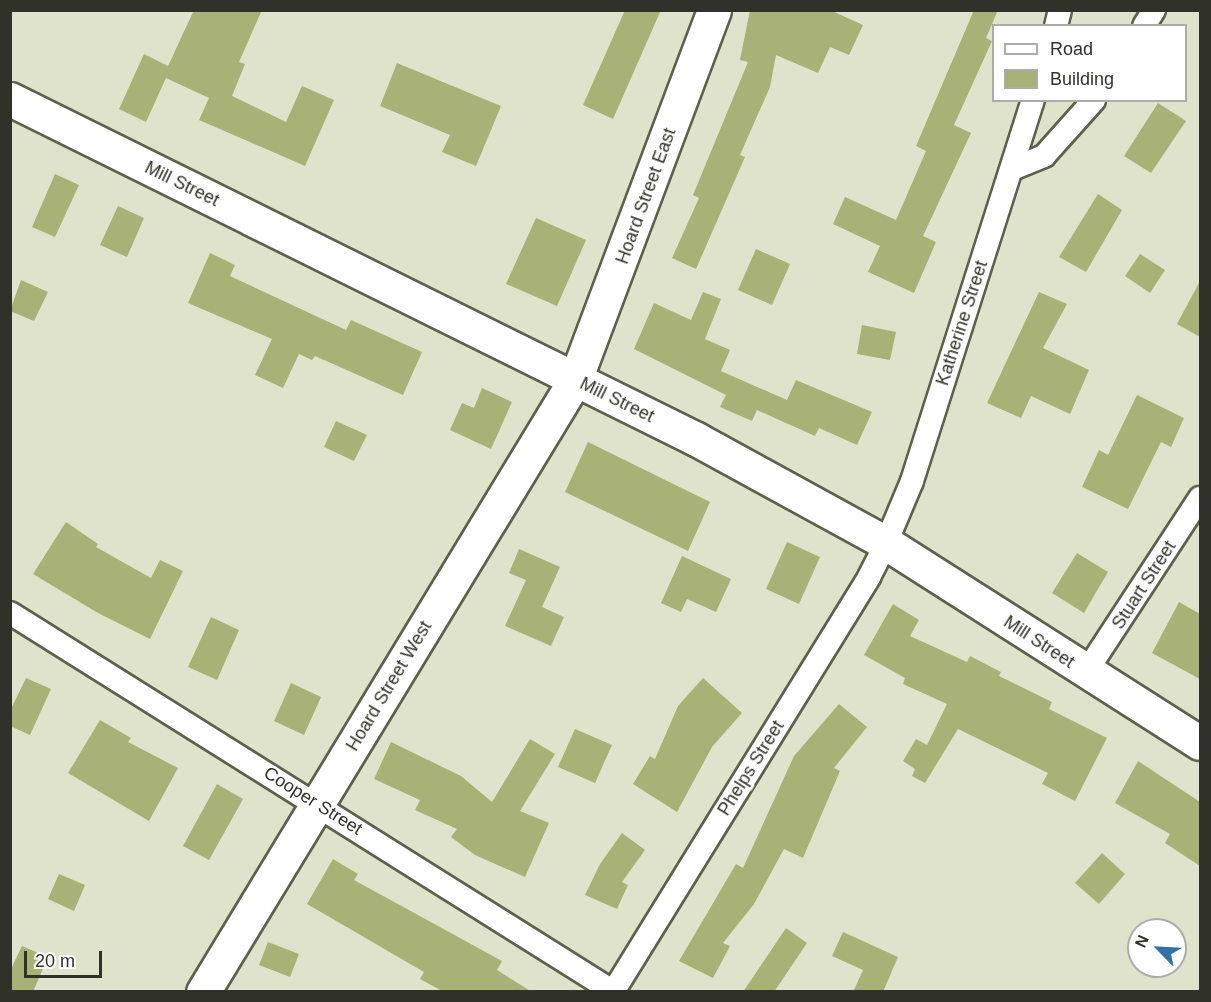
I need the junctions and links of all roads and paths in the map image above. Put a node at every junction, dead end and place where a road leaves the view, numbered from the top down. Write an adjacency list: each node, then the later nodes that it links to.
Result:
1 (714, 10): 8 (main road, Hoard Street East)
2 (1154, 10): 3 (street)
3 (1145, 24)
4 (10, 99): 8 (main road, Mill Street)
5 (1032, 102): 7 (street, Katherine Street)
6 (1092, 102): 7 (street)
7 (1012, 169): 10 (street, Katherine Street)
8 (575, 380): 10 (main road, Mill Street); 14 (main road, Hoard Street West)
9 (1200, 498): 12 (street, Stuart Street)
10 (886, 543): 12 (main road, Mill Street); 15 (street, Phelps Street)
11 (10, 613): 14 (street, Cooper Street)
12 (1086, 672): 13 (main road, Mill Street)
13 (1200, 743)
14 (318, 804): 15 (street, Cooper Street); 16 (main road, Hoard Street West)
15 (613, 991)
16 (203, 992)

